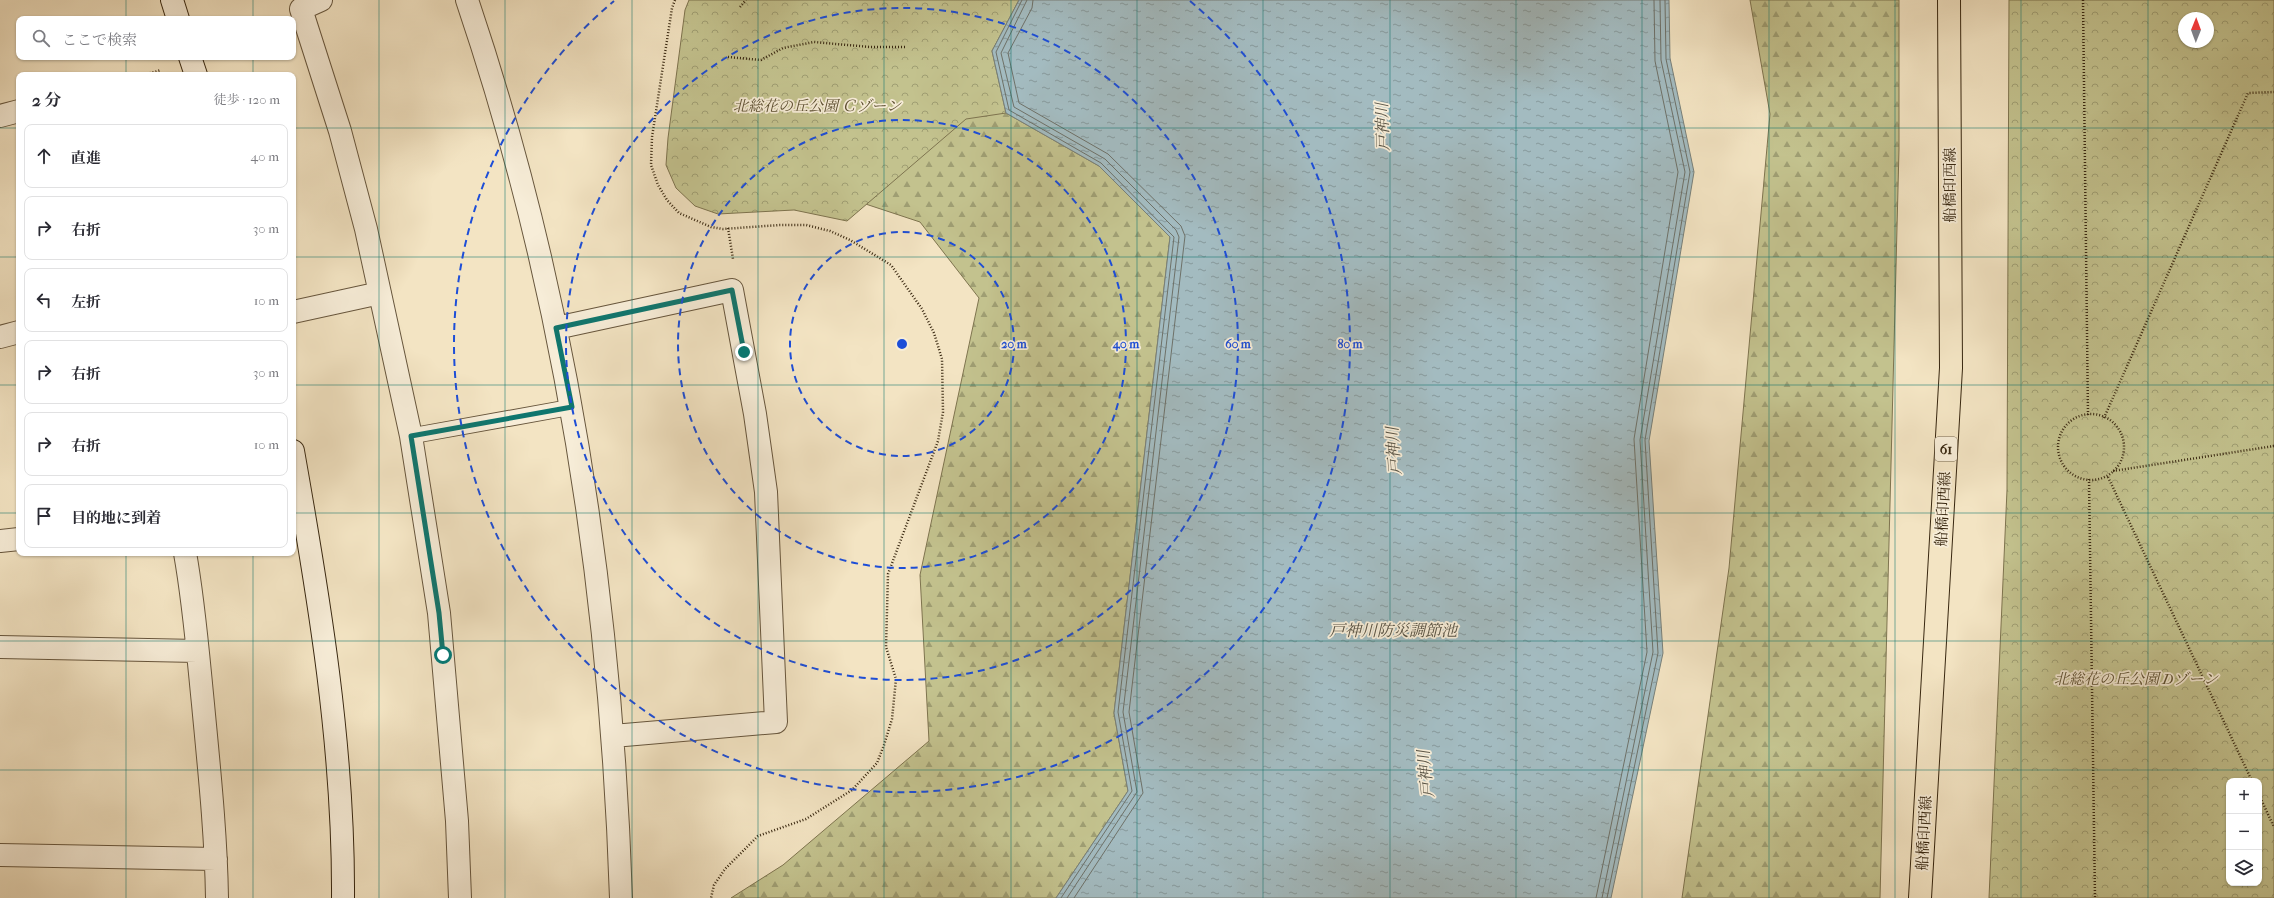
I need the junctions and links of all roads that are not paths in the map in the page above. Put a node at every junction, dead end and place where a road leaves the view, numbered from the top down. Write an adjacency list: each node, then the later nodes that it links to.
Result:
1 (172, 0): 5 (street)
2 (321, 0): 10 (street)
3 (467, 0): 12 (street)
4 (1948, 0): 30 (main road, 船橋印西線 / 61)
5 (177, 16)
6 (191, 60): 7 (street)
7 (195, 72)
8 (16, 112): 9 (street)
9 (0, 116)
10 (380, 293): 11 (street); 16 (street)
11 (296, 311)
12 (556, 328): 15 (street); 23 (street)
13 (16, 333): 14 (street)
14 (0, 337)
15 (572, 407): 16 (lane); 23 (street)
16 (411, 436): 28 (street)
17 (296, 468): 27 (street)
18 (16, 539): 19 (street)
19 (0, 541)
20 (185, 556): 22 (street)
21 (0, 647): 22 (street)
22 (197, 651): 25 (street)
23 (613, 736): 29 (street)
24 (0, 855): 25 (street)
25 (216, 859): 26 (street)
26 (216, 898)
27 (343, 898)
28 (460, 898)
29 (621, 898)
30 (1920, 898)

